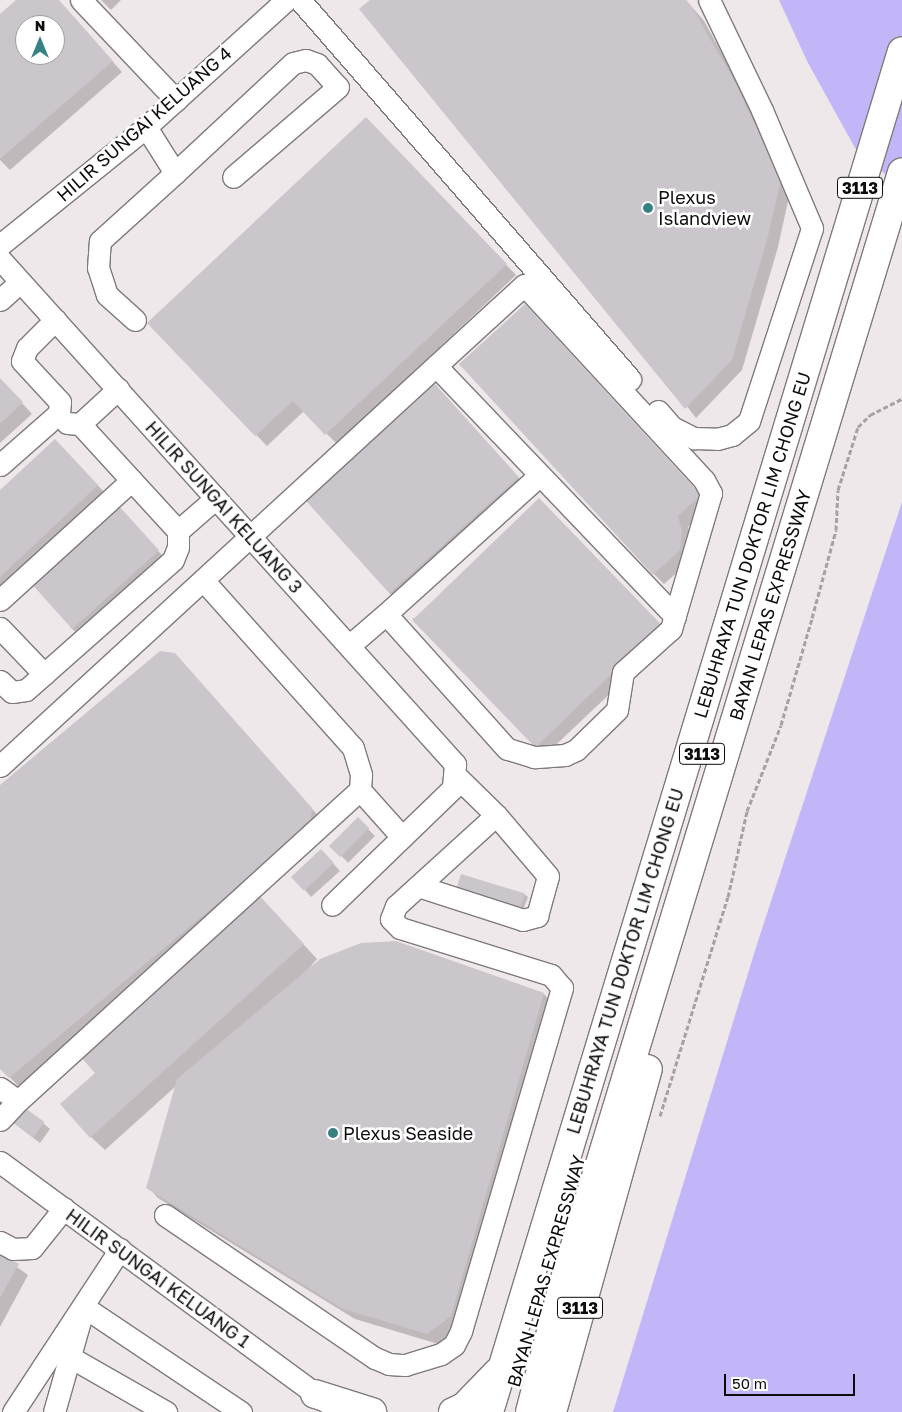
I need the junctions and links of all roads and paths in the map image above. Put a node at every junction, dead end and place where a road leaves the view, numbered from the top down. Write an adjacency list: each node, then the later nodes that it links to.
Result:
1 (81, 0): 7 (street)
2 (286, 0): 7 (street, HILIR SUNGAI KELUANG 4)
3 (300, 0): 4 (street)
4 (710, 0)
5 (902, 51): 56 (highway, LEBUHRAYA TUN DOKTOR LIM CHONG EU / 3113)
6 (902, 97): 68 (highway, BAYAN LEPAS EXPRESSWAY / 3113)
7 (176, 100): 8 (street, HILIR SUNGAI KELUANG 4)
8 (146, 127): 10 (street); 13 (street, HILIR SUNGAI KELUANG 4)
9 (902, 172): 69 (highway, BAYAN LEPAS EXPRESSWAY / 3113)
10 (175, 173): 11 (street); 18 (street)
11 (233, 177)
12 (902, 225): 70 (highway, 3113)
13 (0, 245)
14 (0, 260): 15 (street, HILIR SUNGAI KELUANG 3)
15 (20, 282): 16 (street); 17 (street, HILIR SUNGAI KELUANG 3)
16 (0, 300)
17 (55, 320): 20 (street, HILIR SUNGAI KELUANG 3); 23 (street)
18 (135, 320)
19 (436, 366): 25 (street); 29 (street); 33 (street)
20 (118, 389): 22 (street); 27 (street, HILIR SUNGAI KELUANG 3)
21 (902, 399): 48 (path)
22 (80, 424): 24 (street); 26 (street)
23 (0, 465)
24 (0, 475)
25 (540, 475): 32 (street); 33 (street)
26 (132, 480): 28 (street); 31 (street)
27 (216, 498): 28 (street); 29 (street, HILIR SUNGAI KELUANG 3)
28 (178, 532): 36 (street)
29 (251, 536): 30 (street); 35 (street, HILIR SUNGAI KELUANG 3)
30 (203, 580): 38 (street); 40 (street)
31 (0, 600)
32 (386, 614): 33 (street); 35 (street)
33 (675, 616)
34 (0, 628): 36 (street)
35 (350, 645): 39 (street, HILIR SUNGAI KELUANG 3)
36 (44, 674): 37 (street)
37 (0, 682)
38 (0, 766)
39 (456, 776): 41 (street); 42 (street)
40 (360, 790): 42 (street); 46 (street)
41 (496, 815): 43 (street); 43 (street)
42 (402, 837): 44 (street)
43 (418, 886): 51 (street)
44 (332, 905)
45 (0, 1088): 46 (street)
46 (18, 1101): 47 (street)
47 (0, 1120)
48 (658, 1122)
49 (0, 1162): 50 (street, HILIR SUNGAI KELUANG 1)
50 (64, 1208): 52 (street); 53 (street, HILIR SUNGAI KELUANG 1)
51 (165, 1215)
52 (0, 1242)
53 (120, 1250): 54 (street); 57 (street, HILIR SUNGAI KELUANG 1)
54 (84, 1307): 55 (street); 59 (street); 62 (street)
55 (70, 1357): 60 (street); 61 (street)
56 (500, 1370): 66 (highway); 67 (highway, LEBUHRAYA TUN DOKTOR LIM CHONG EU / 3113)
57 (323, 1403): 63 (street, HILIR SUNGAI KELUANG 1); 64 (street, HILIR SUNGAI KELUANG 1); 65 (highway)
58 (0, 1407): 59 (street)
59 (12, 1412)
60 (54, 1412)
61 (166, 1412)
62 (240, 1412)
63 (339, 1412)
64 (347, 1412)
65 (372, 1412)
66 (453, 1412)
67 (488, 1412)
68 (506, 1412)
69 (530, 1412)
70 (552, 1412)

